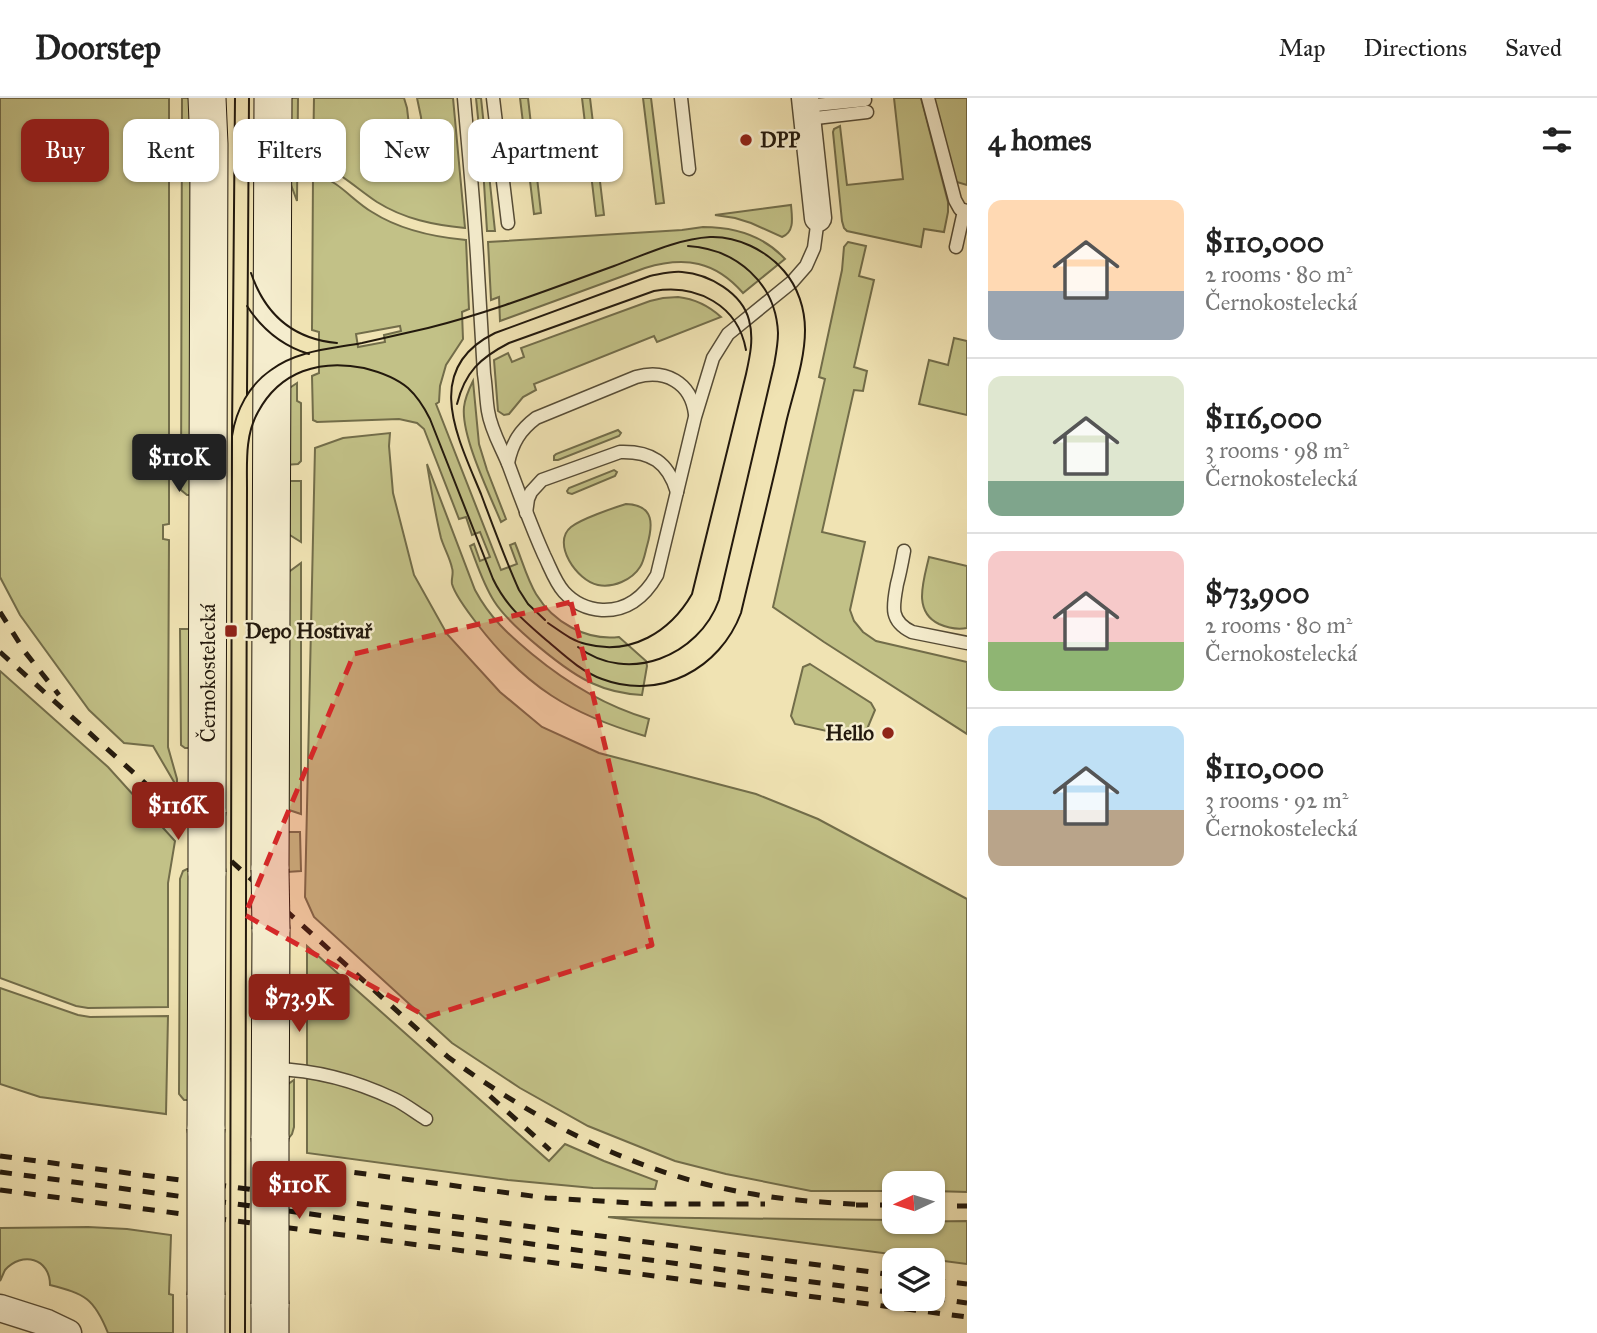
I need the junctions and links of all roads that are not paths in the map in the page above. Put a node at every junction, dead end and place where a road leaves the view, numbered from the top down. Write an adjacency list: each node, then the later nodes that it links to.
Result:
1 (207, 98): 25 (main road, Černokostelecká, bridge)
2 (273, 98): 20 (main road, bridge)
3 (464, 98): 15 (lane)
4 (493, 98): 12 (lane)
5 (681, 98): 9 (lane)
6 (928, 98): 10 (lane)
7 (866, 106): 8 (lane)
8 (806, 108): 11 (street)
9 (689, 169)
10 (966, 211): 13 (lane)
11 (818, 218): 14 (lane)
12 (508, 223)
13 (956, 247)
14 (695, 417): 15 (lane); 16 (lane)
15 (508, 464): 17 (lane)
16 (677, 492): 17 (lane); 17 (lane)
17 (526, 516)
18 (904, 551): 19 (lane)
19 (967, 643)
20 (270, 1069): 21 (lane); 23 (main road, bridge)
21 (426, 1119)
22 (0, 1308): 24 (street)
23 (270, 1318)
24 (68, 1333)
25 (206, 1333)

